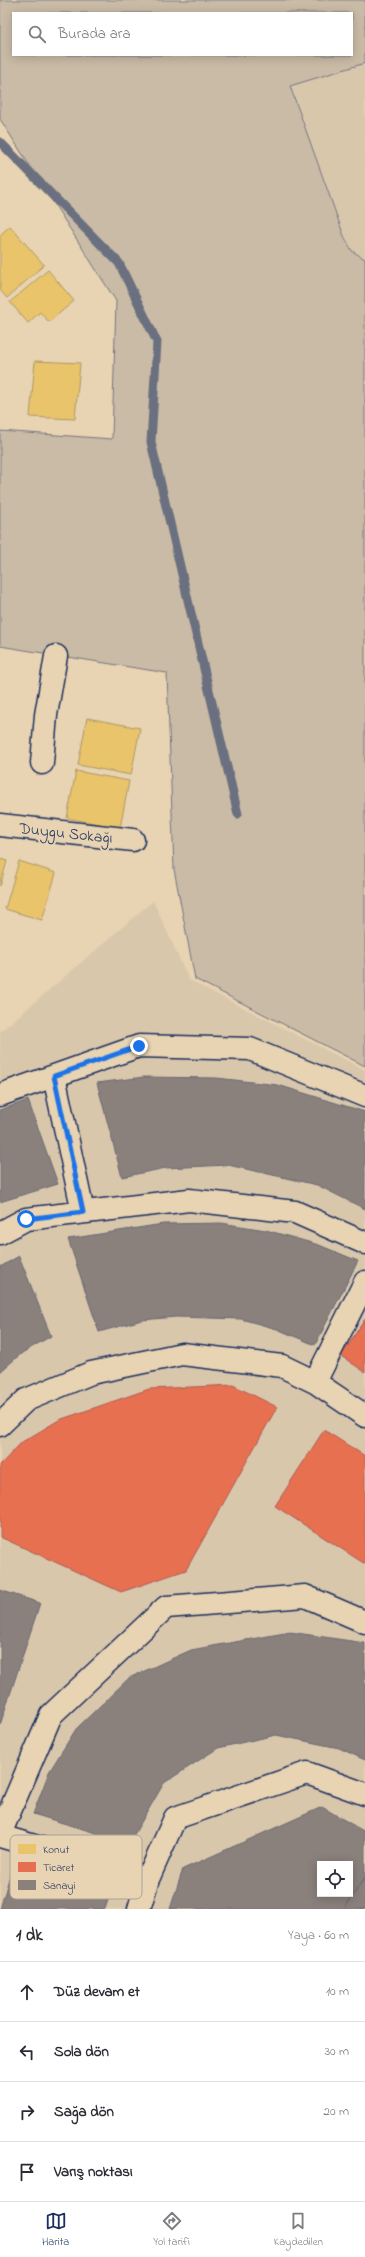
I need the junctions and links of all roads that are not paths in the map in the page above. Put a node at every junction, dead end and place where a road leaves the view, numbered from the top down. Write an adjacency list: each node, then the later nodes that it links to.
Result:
1 (56, 656): 2 (street)
2 (42, 763)
3 (0, 825): 4 (street, Duygu Sokağı)
4 (133, 840)
5 (54, 1076): 6 (street); 7 (street); 8 (street)
6 (0, 1095)
7 (365, 1096)
8 (83, 1212): 9 (street); 10 (street)
9 (0, 1233)
10 (365, 1243)
11 (365, 1282): 12 (street)
12 (315, 1382): 13 (street); 14 (street)
13 (365, 1416)
14 (0, 1425)
15 (365, 1622): 17 (street)
16 (365, 1794): 20 (street)
17 (0, 1835): 18 (street)
18 (10, 1838)
19 (142, 1877): 20 (street)
20 (148, 1879): 21 (street)
21 (139, 1909)

